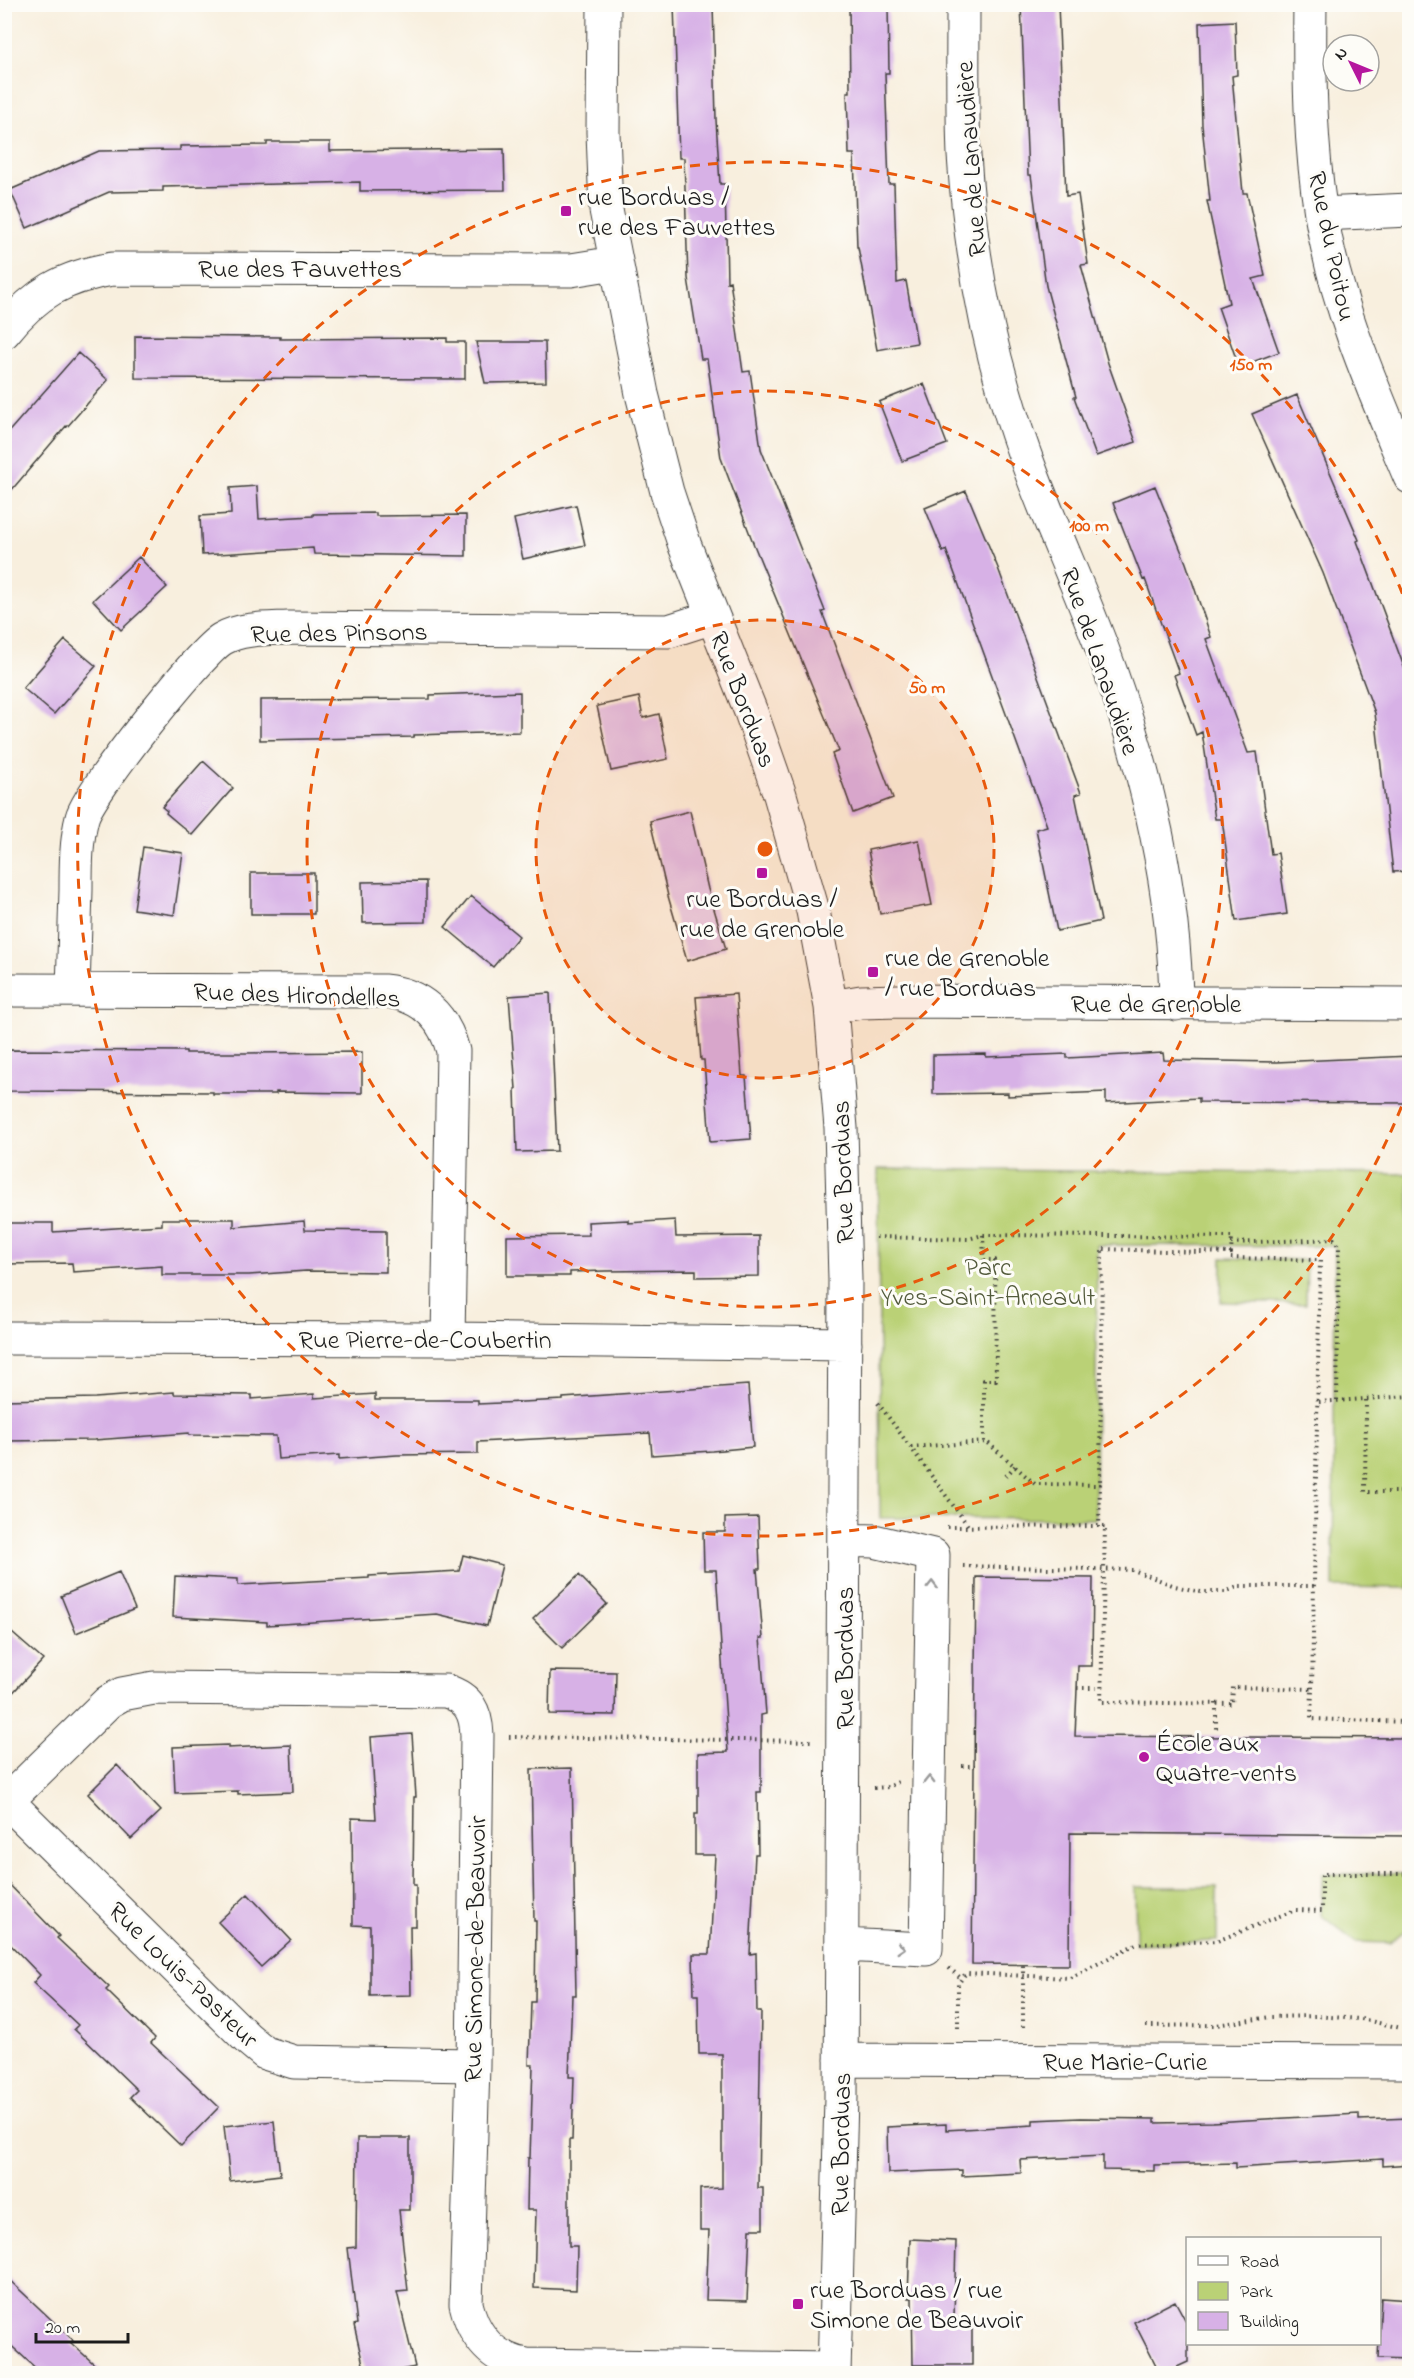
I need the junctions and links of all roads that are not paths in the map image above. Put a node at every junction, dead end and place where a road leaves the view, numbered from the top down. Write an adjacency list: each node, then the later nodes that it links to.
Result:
1 (604, 4): 6 (street, Rue Borduas)
2 (963, 4): 12 (street, Rue de Lanaudière)
3 (1310, 4): 5 (street, Rue du Poitou)
4 (1410, 210): 5 (street)
5 (1321, 214): 8 (street, Rue du Poitou)
6 (615, 262): 7 (street, Rue des Fauvettes); 9 (street, Rue Borduas)
7 (4, 332)
8 (1410, 477)
9 (713, 617): 11 (street, Rue des Pinsons); 14 (street, Rue Borduas)
10 (4, 990): 11 (street, Rue des Hirondelles)
11 (73, 990): 16 (street, Rue des Hirondelles)
12 (1176, 1004): 13 (street, Rue de Grenoble); 14 (street, Rue de Grenoble)
13 (1410, 1004)
14 (831, 1007): 17 (street, Rue Borduas)
15 (4, 1338): 16 (street, Rue Pierre-de-Coubertin)
16 (448, 1339): 17 (street, Rue Pierre-de-Coubertin)
17 (845, 1344): 18 (street, Rue Borduas)
18 (845, 1540): 20 (street, Rue Borduas); 20 (street, one-way to 18)
19 (6, 1800): 23 (street, Rue Louis-Pasteur); 23 (street, Rue Simone-de-Beauvoir)
20 (842, 1945): 21 (street, Rue Borduas)
21 (842, 2060): 22 (street, Rue Marie-Curie); 24 (street, Rue Borduas)
22 (1410, 2062)
23 (473, 2066): 24 (street, Rue Simone-de-Beauvoir)
24 (834, 2371)

